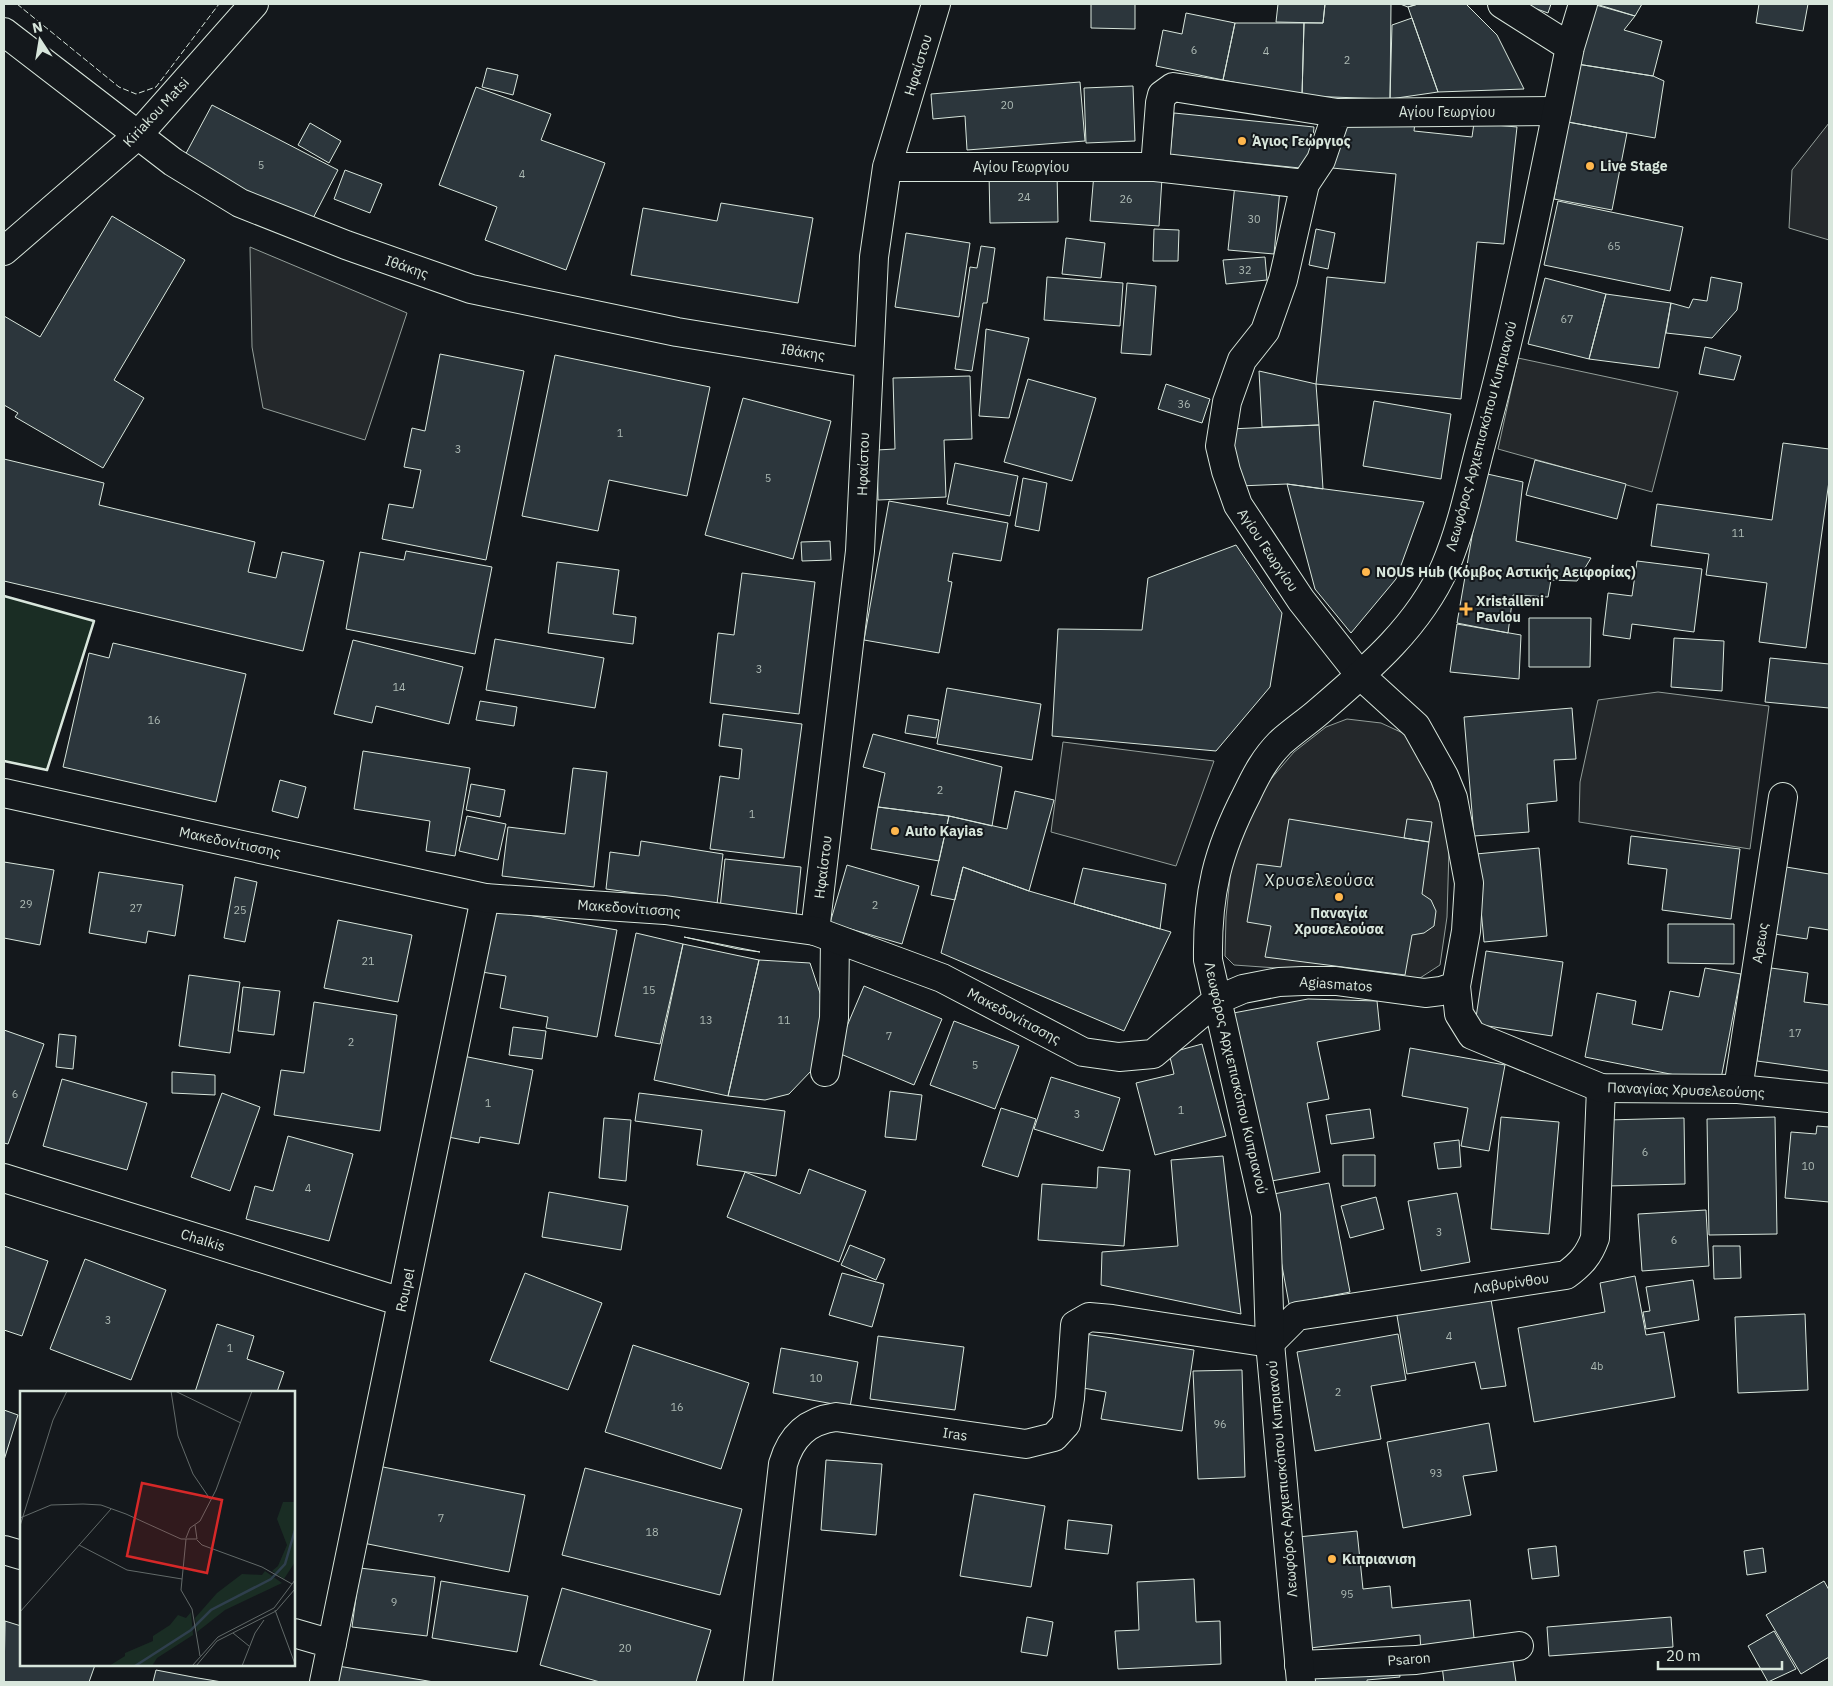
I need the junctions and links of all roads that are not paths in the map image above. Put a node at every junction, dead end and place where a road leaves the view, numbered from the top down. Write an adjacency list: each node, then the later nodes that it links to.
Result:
1 (254, 4): 9 (street, Kiriakou Matsi)
2 (936, 4): 10 (street, Ηφαίστου)
3 (1502, 4): 6 (street)
4 (1584, 4): 6 (street, Λεωφόρος Αρχιεπισκόπου Κυπριανού)
5 (4, 32): 9 (street, Ιθάκης)
6 (1570, 47): 7 (street, Λεωφόρος Αρχιεπισκόπου Κυπριανού)
7 (1557, 112): 8 (street, Αγίου Γεωργίου); 15 (street, Λεωφόρος Αρχιεπισκόπου Κυπριανού)
8 (1337, 113): 11 (street, Αγίου Γεωργίου); 12 (street, Αγίου Γεωργίου)
9 (137, 136): 13 (street, Kiriakou Matsi); 14 (street, Ιθάκης)
10 (887, 166): 11 (street, Αγίου Γεωργίου); 14 (street, Ηφαίστου)
11 (1155, 167): 12 (street, Αγίου Γεωργίου)
12 (1305, 184): 15 (street, Αγίου Γεωργίου)
13 (4, 251)
14 (868, 363): 19 (street, Ηφαίστου)
15 (1360, 675): 20 (street, Παναγίας Χρυσελεούσης); 21 (street, Λεωφόρος Αρχιεπισκόπου Κυπριανού)
16 (4, 793): 18 (street, Μακεδονίτισσης)
17 (1783, 796): 24 (street, Αρεως)
18 (485, 898): 19 (street, Μακεδονίτισσης); 27 (street, Roupel)
19 (825, 935): 21 (street, Μακεδονίτισσης); 22 (street, Ηφαίστου)
20 (1456, 986): 21 (street, Agiasmatos); 23 (street, Παναγίας Χρυσελεούσης)
21 (1217, 1000): 28 (street, Λεωφόρος Αρχιεπισκόπου Κυπριανού)
22 (826, 1072)
23 (1602, 1088): 24 (street, Παναγίας Χρυσελεούσης); 28 (street, Λαβυρίνθου)
24 (1738, 1089): 25 (street, Παναγίας Χρυσελεούσης)
25 (1829, 1098)
26 (4, 1178): 27 (street, Chalkis)
27 (402, 1302): 32 (street, Roupel)
28 (1270, 1343): 34 (street, Λεωφόρος Αρχιεπισκόπου Κυπριανού); 36 (street, Iras)
29 (4, 1550): 30 (street)
30 (20, 1555)
31 (295, 1633): 32 (street)
32 (332, 1644): 35 (street, Roupel)
33 (1519, 1646): 34 (street, Psaron)
34 (1300, 1673)
35 (324, 1682)
36 (758, 1682)

